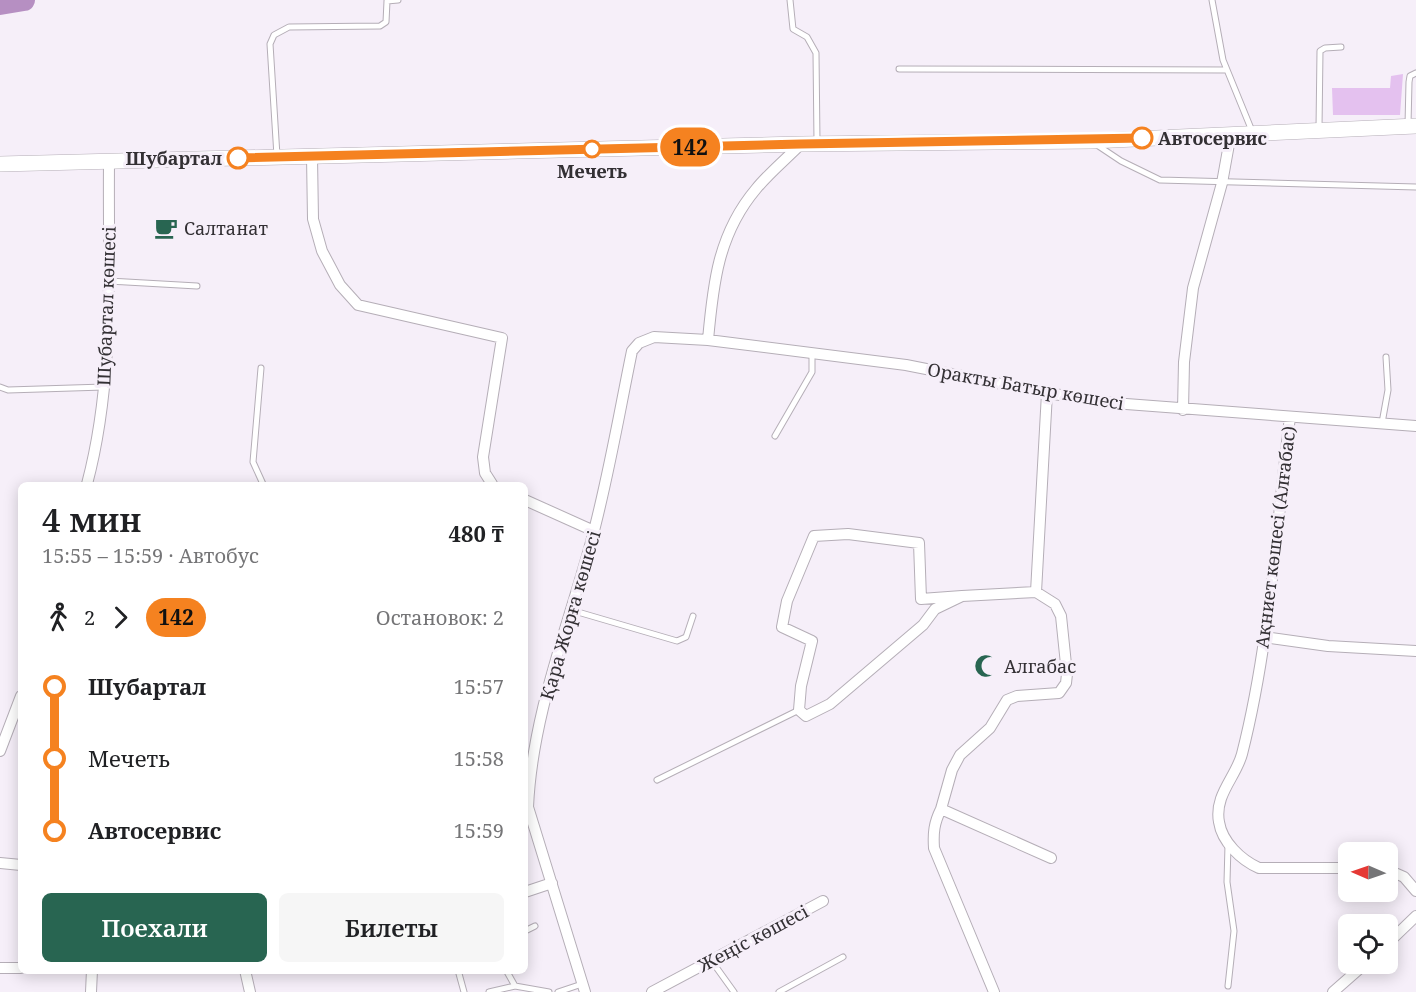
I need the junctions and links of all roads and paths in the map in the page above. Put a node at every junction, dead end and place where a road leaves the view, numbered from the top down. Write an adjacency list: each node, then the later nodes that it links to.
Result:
1 (398, 0): 16 (lane)
2 (790, 0): 14 (lane)
3 (1212, 0): 6 (lane)
4 (1341, 47): 9 (lane)
5 (898, 69): 6 (lane)
6 (1227, 70): 10 (lane)
7 (1416, 73): 8 (lane)
8 (1412, 126): 9 (main road)
9 (1319, 129): 10 (main road)
10 (1252, 132): 11 (main road)
11 (1230, 133): 12 (main road); 19 (street)
12 (1091, 141): 14 (main road); 19 (lane)
13 (801, 144): 14 (main road); 15 (main road); 23 (street)
14 (817, 144)
15 (312, 157): 16 (main road); 38 (street)
16 (278, 158): 17 (main road)
17 (109, 162): 18 (main road); 21 (street, Шубартал көшесі)
18 (0, 164)
19 (1222, 183): 20 (lane); 31 (street)
20 (1416, 187)
21 (109, 281): 22 (lane); 29 (street, Шубартал көшесі)
22 (197, 286)
23 (708, 340): 24 (street, Оракты Батыр көшесі); 25 (street, Оракты Батыр көшесі)
24 (639, 343): 40 (street, Қара Жорға көшесі)
25 (812, 353): 30 (street, Оракты Батыр көшесі); 35 (lane)
26 (1386, 357): 33 (lane)
27 (261, 368): 37 (lane)
28 (0, 387): 29 (lane)
29 (104, 387): 36 (street, Шубартал көшесі)
30 (1047, 393): 31 (street, Оракты Батыр көшесі); 41 (street)
31 (1183, 410): 32 (street, Оракты Батыр көшесі)
32 (1290, 417): 33 (street, Оракты Батыр көшесі); 45 (street, Ақниет көшесі (Алғабас))
33 (1382, 423): 34 (street, Оракты Батыр көшесі)
34 (1416, 426)
35 (775, 436)
36 (90, 482)
37 (262, 482)
38 (491, 482)
39 (528, 501): 40 (street)
40 (594, 531): 43 (street, Қара Жорға көшесі)
41 (1036, 592): 42 (street); 51 (street)
42 (962, 596): 48 (street); 48 (street)
43 (571, 610): 44 (lane); 58 (street, Қара Жорға көшесі)
44 (693, 616)
45 (1264, 637): 46 (street); 52 (street, Ақниет көшесі (Алғабас))
46 (1416, 651)
47 (18, 704): 49 (street)
48 (799, 710): 50 (lane)
49 (0, 751)
50 (657, 780)
51 (941, 809): 53 (street); 87 (street)
52 (1228, 844): 56 (street); 76 (lane)
53 (1051, 858)
54 (0, 863): 55 (street)
55 (18, 865)
56 (1338, 868)
57 (1398, 874): 60 (street)
58 (552, 883): 59 (street); 77 (street, Қара Жорға көшесі)
59 (528, 891)
60 (1416, 891)
61 (823, 901): 67 (street, Жеңіс көшесі)
62 (1416, 916): 65 (street)
63 (535, 926): 64 (lane)
64 (528, 930)
65 (1398, 933)
66 (843, 957): 86 (lane)
67 (711, 960): 84 (street, Жеңіс көшесі); 85 (lane)
68 (0, 968): 69 (street)
69 (18, 968)
70 (92, 974): 78 (street)
71 (246, 974): 79 (street)
72 (459, 974): 80 (lane)
73 (508, 974): 75 (lane)
74 (1353, 974): 88 (street)
75 (514, 986): 81 (lane); 82 (lane)
76 (1228, 986)
77 (584, 988): 83 (lane)
78 (91, 992)
79 (250, 992)
80 (464, 992)
81 (489, 992)
82 (549, 992)
83 (558, 992)
84 (652, 992)
85 (734, 992)
86 (779, 992)
87 (993, 992)
88 (1333, 992)

